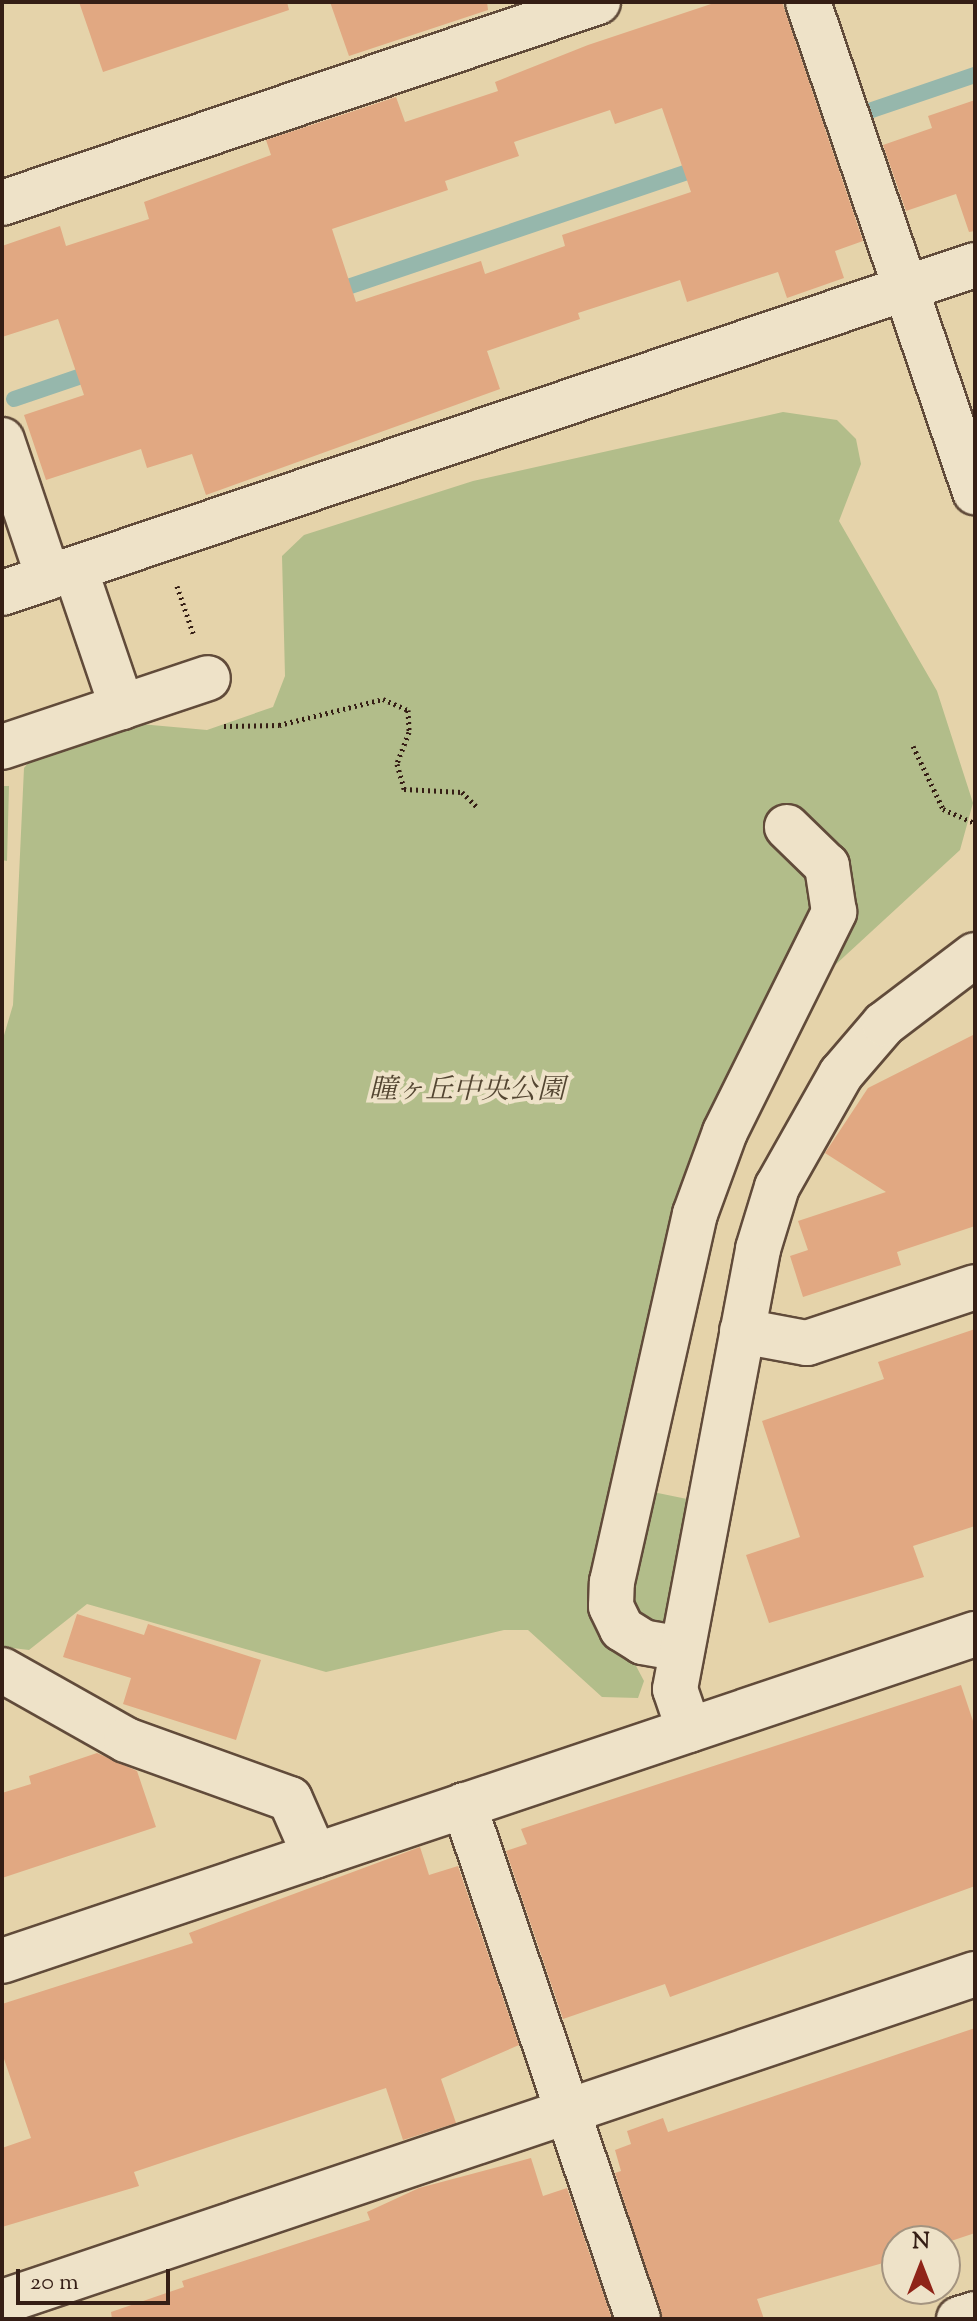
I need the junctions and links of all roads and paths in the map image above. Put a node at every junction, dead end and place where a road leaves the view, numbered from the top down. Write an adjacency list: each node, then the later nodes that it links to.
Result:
1 (598, 2): 3 (street)
2 (808, 2): 5 (street)
3 (2, 203)
4 (975, 265): 5 (street)
5 (906, 289): 7 (street); 8 (street)
6 (2, 440): 8 (street)
7 (975, 492)
8 (62, 573): 9 (street); 11 (street)
9 (2, 593)
10 (208, 678): 11 (street)
11 (122, 707): 14 (street)
12 (225, 727): 15 (path)
13 (913, 746): 16 (path)
14 (2, 747)
15 (478, 808)
16 (975, 823)
17 (787, 827): 22 (street)
18 (975, 955): 20 (street)
19 (975, 1287): 20 (street)
20 (742, 1331): 22 (street)
21 (975, 1634): 24 (street)
22 (682, 1649): 24 (street)
23 (2, 1670): 26 (street)
24 (689, 1730): 25 (street)
25 (464, 1805): 26 (street); 29 (street)
26 (315, 1856): 27 (street)
27 (2, 1961)
28 (975, 1974): 29 (street)
29 (568, 2111): 30 (street); 32 (street)
30 (2, 2302)
31 (975, 2314): 33 (street)
32 (638, 2319)
33 (959, 2319)

